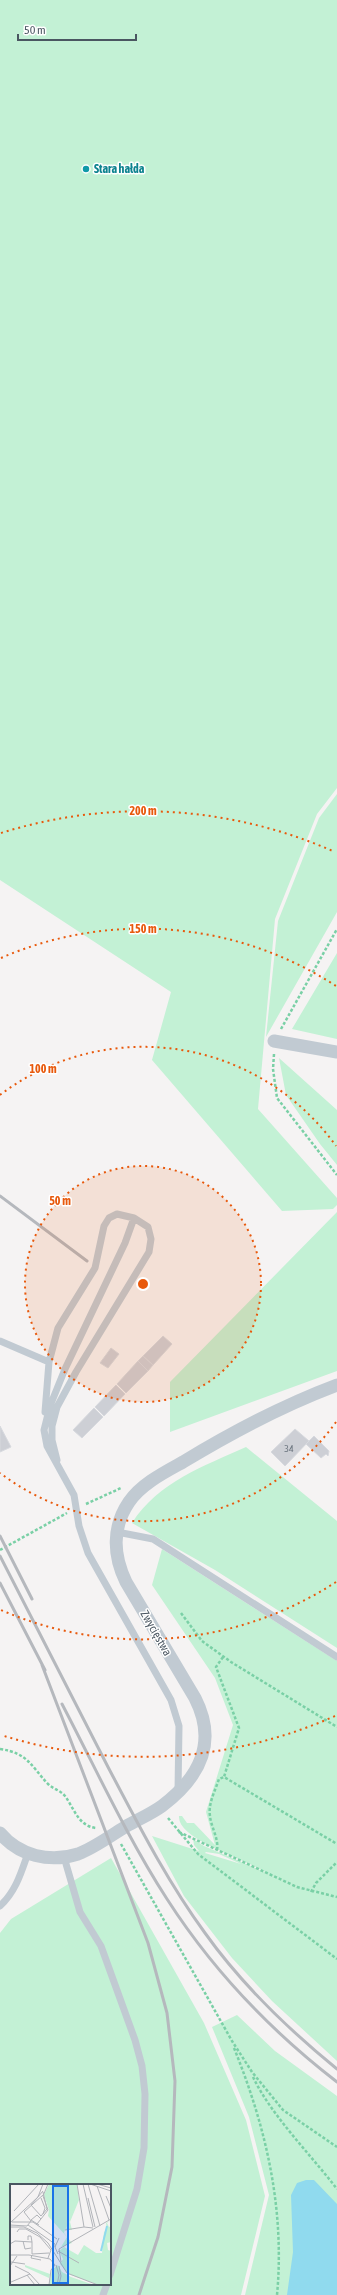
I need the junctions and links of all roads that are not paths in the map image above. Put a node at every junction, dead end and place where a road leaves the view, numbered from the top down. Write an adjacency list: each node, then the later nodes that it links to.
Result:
1 (274, 1042): 2 (street)
2 (337, 1052)
3 (134, 1218): 5 (lane); 7 (lane); 8 (lane)
4 (0, 1341): 5 (lane)
5 (49, 1362): 7 (lane)
6 (337, 1384): 9 (street, Zwycięstwa)
7 (44, 1430): 8 (lane)
8 (60, 1472): 11 (lane)
9 (116, 1532): 10 (lane); 11 (street, Zwycięstwa)
10 (337, 1657)
11 (178, 1791): 14 (street, Zwycięstwa)
12 (0, 1833): 13 (street, Zwycięstwa)
13 (28, 1853): 14 (street, Zwycięstwa); 15 (lane)
14 (64, 1857): 16 (lane)
15 (0, 1906)
16 (111, 2272)
17 (107, 2285): 18 (lane)
18 (103, 2295)

